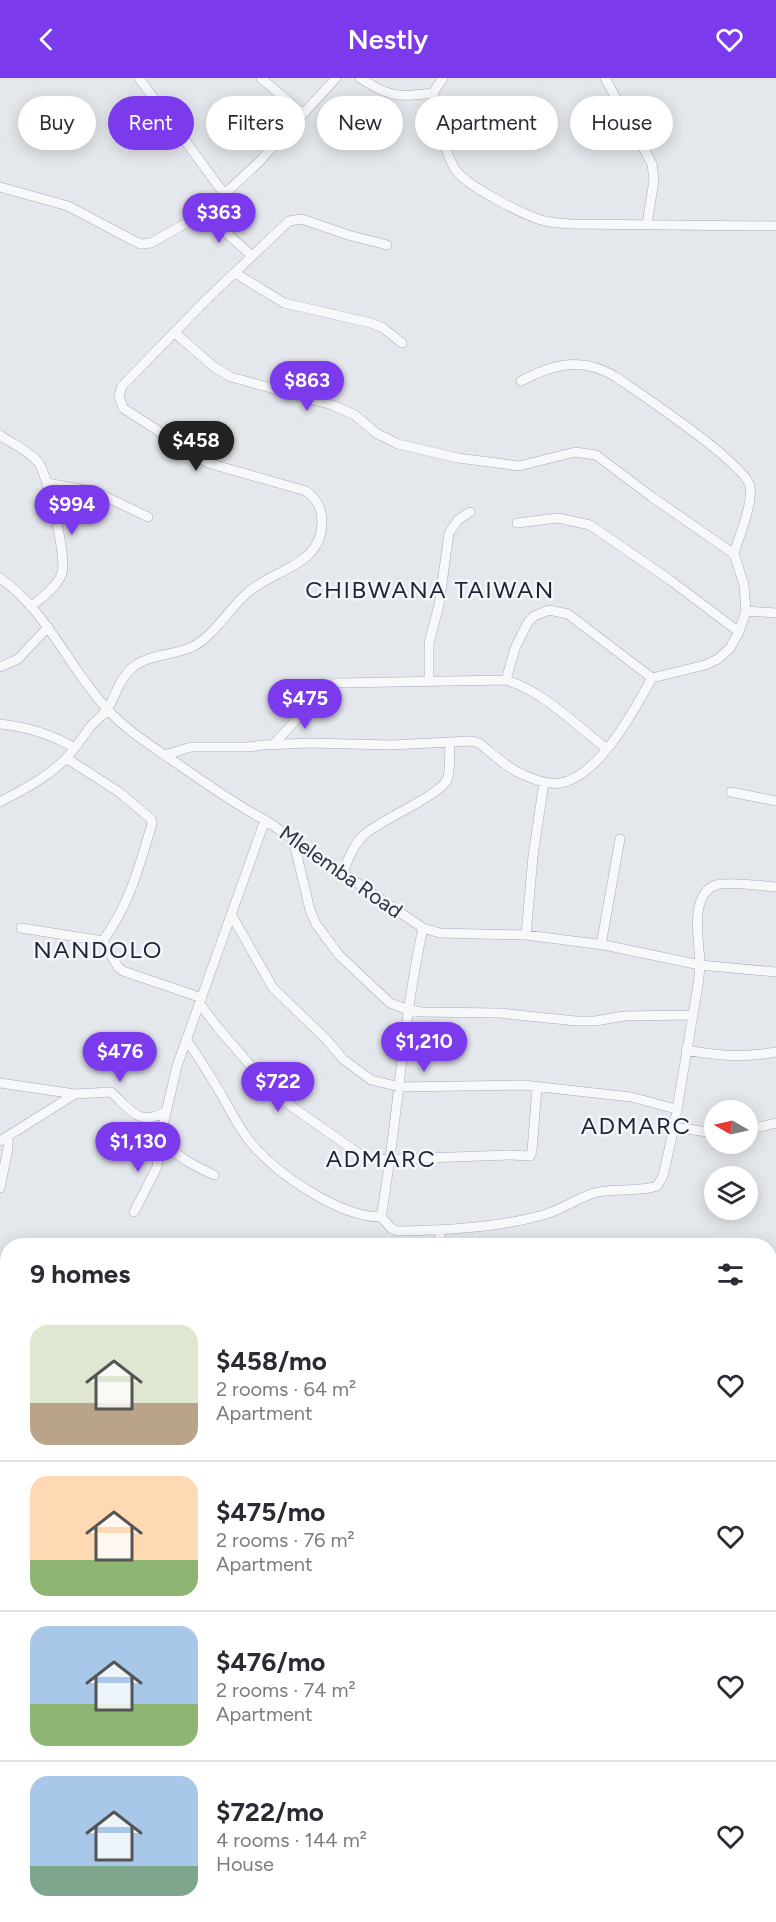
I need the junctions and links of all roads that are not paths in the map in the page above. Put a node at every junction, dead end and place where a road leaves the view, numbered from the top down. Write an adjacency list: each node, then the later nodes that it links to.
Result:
1 (139, 78): 12 (street)
2 (261, 78): 8 (street)
3 (336, 78): 9 (street)
4 (360, 78): 7 (street)
5 (443, 78): 7 (street)
6 (605, 78): 14 (street)
7 (433, 93): 14 (street)
8 (282, 96)
9 (305, 112)
10 (268, 150): 12 (street)
11 (0, 187): 13 (street)
12 (225, 195): 13 (street)
13 (204, 213): 17 (street)
14 (647, 224): 15 (street)
15 (776, 226)
16 (387, 245): 17 (street)
17 (251, 255): 18 (street)
18 (235, 273): 19 (street); 20 (street)
19 (174, 332): 27 (street); 38 (street)
20 (402, 343)
21 (520, 381): 27 (street)
22 (0, 435): 23 (street)
23 (47, 483): 25 (street); 29 (street)
24 (470, 512): 37 (street)
25 (148, 517)
26 (517, 523): 33 (street)
27 (734, 554): 30 (street)
28 (0, 578): 29 (street, Mlelemba Road)
29 (31, 607): 32 (street, Mlelemba Road)
30 (746, 611): 31 (street); 33 (street)
31 (776, 613)
32 (48, 627): 34 (street); 38 (street, Mlelemba Road)
33 (739, 632): 35 (street)
34 (0, 667)
35 (652, 678): 36 (street); 43 (street)
36 (506, 680): 37 (street); 43 (street)
37 (429, 681): 41 (street)
38 (107, 710): 42 (street); 44 (street, Mlelemba Road)
39 (0, 724): 42 (street)
40 (450, 743): 41 (street); 46 (street); 53 (street)
41 (274, 744): 44 (street)
42 (75, 748): 45 (street)
43 (607, 749): 46 (street)
44 (165, 754): 50 (street, Mlelemba Road)
45 (66, 758): 49 (street); 59 (street)
46 (544, 782): 58 (street)
47 (732, 792): 48 (street)
48 (776, 801)
49 (0, 802)
50 (265, 820): 51 (street, Mlelemba Road); 55 (street)
51 (293, 839): 53 (street, Mlelemba Road); 64 (street)
52 (620, 839): 60 (street)
53 (342, 874): 57 (street, Mlelemba Road)
54 (776, 887): 61 (street)
55 (232, 916): 63 (street); 70 (street)
56 (21, 928): 59 (street)
57 (423, 928): 58 (street, Mlelemba Road); 64 (street)
58 (526, 935): 60 (street, Mlelemba Road)
59 (103, 941): 63 (street)
60 (601, 945): 61 (street, Mlelemba Road)
61 (700, 965): 62 (street, Mlelemba Road); 65 (street)
62 (776, 972)
63 (200, 1001): 66 (street); 81 (street)
64 (410, 1010): 65 (street); 70 (street)
65 (691, 1015): 67 (street)
66 (186, 1039): 74 (street); 85 (street)
67 (686, 1050): 68 (street); 73 (street)
68 (776, 1052)
69 (0, 1083): 72 (street)
70 (400, 1087): 71 (street); 81 (street)
71 (537, 1087): 73 (street); 81 (street)
72 (75, 1094): 74 (street); 80 (street)
73 (675, 1109): 77 (street)
74 (165, 1112): 79 (street)
75 (776, 1122): 76 (street)
76 (758, 1127)
77 (674, 1128): 78 (street); 86 (street)
78 (704, 1132)
79 (160, 1138): 82 (street); 84 (street)
80 (4, 1139): 83 (street)
81 (391, 1158): 85 (street)
82 (214, 1175)
83 (0, 1188)
84 (134, 1212)
85 (381, 1217): 86 (street)
86 (440, 1231): 87 (street)
87 (440, 1238)

